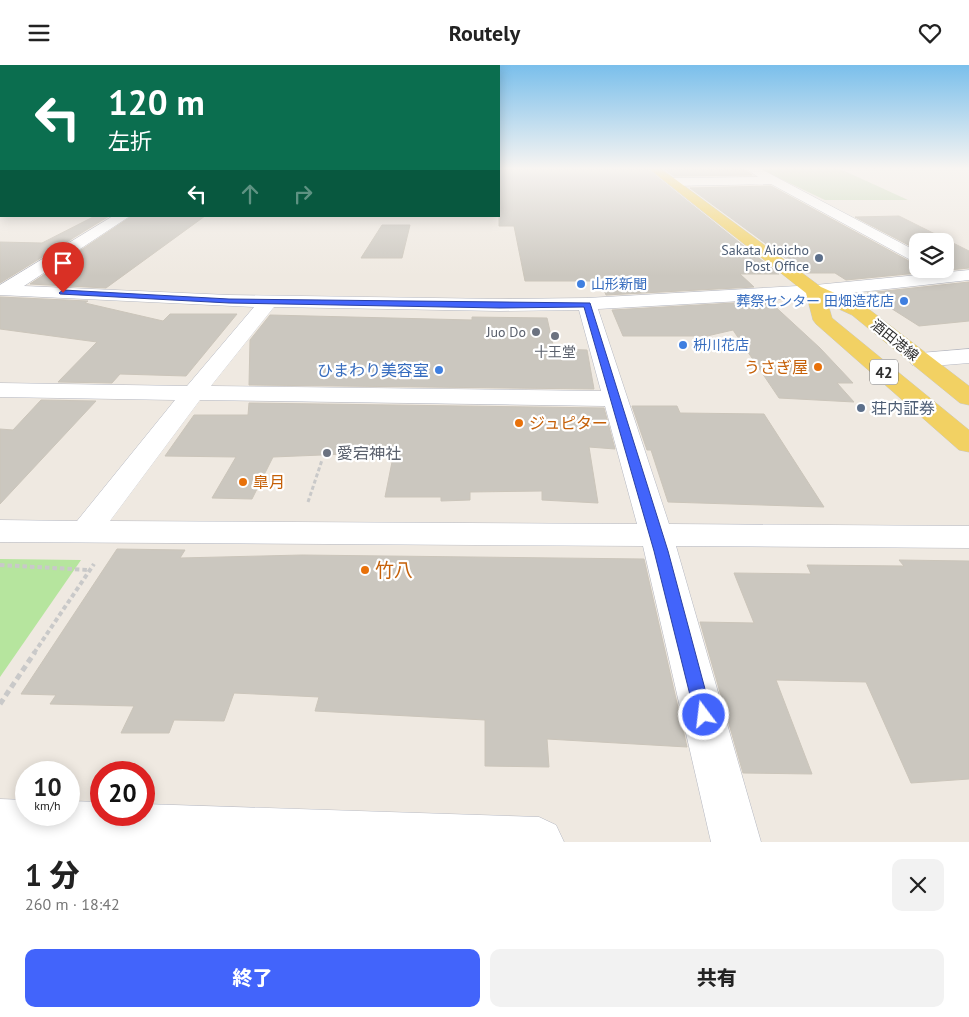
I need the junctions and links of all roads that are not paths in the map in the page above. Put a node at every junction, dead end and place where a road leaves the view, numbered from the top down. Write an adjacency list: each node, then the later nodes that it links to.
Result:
1 (701, 204): 9 (main road, 酒田港線 / 42)
2 (818, 204): 4 (street)
3 (121, 217): 8 (street)
4 (909, 254)
5 (954, 273): 6 (street)
6 (969, 275)
7 (909, 277): 9 (street)
8 (2, 290): 10 (street)
9 (815, 291): 11 (street); 13 (main road, 酒田港線 / 42); 18 (main road, 酒田港線 / 42)
10 (269, 301): 11 (street); 15 (street)
11 (587, 304): 17 (street)
12 (969, 356): 13 (street)
13 (920, 360): 16 (main road, 酒田港線 / 42)
14 (0, 390): 15 (street)
15 (194, 393): 17 (street); 20 (street)
16 (969, 398)
17 (615, 399): 21 (street)
18 (969, 444)
19 (0, 531): 20 (street)
20 (100, 532): 21 (street)
21 (656, 535): 22 (street); 25 (street)
22 (969, 537)
23 (0, 823): 24 (street)
24 (539, 842)
25 (736, 842)

